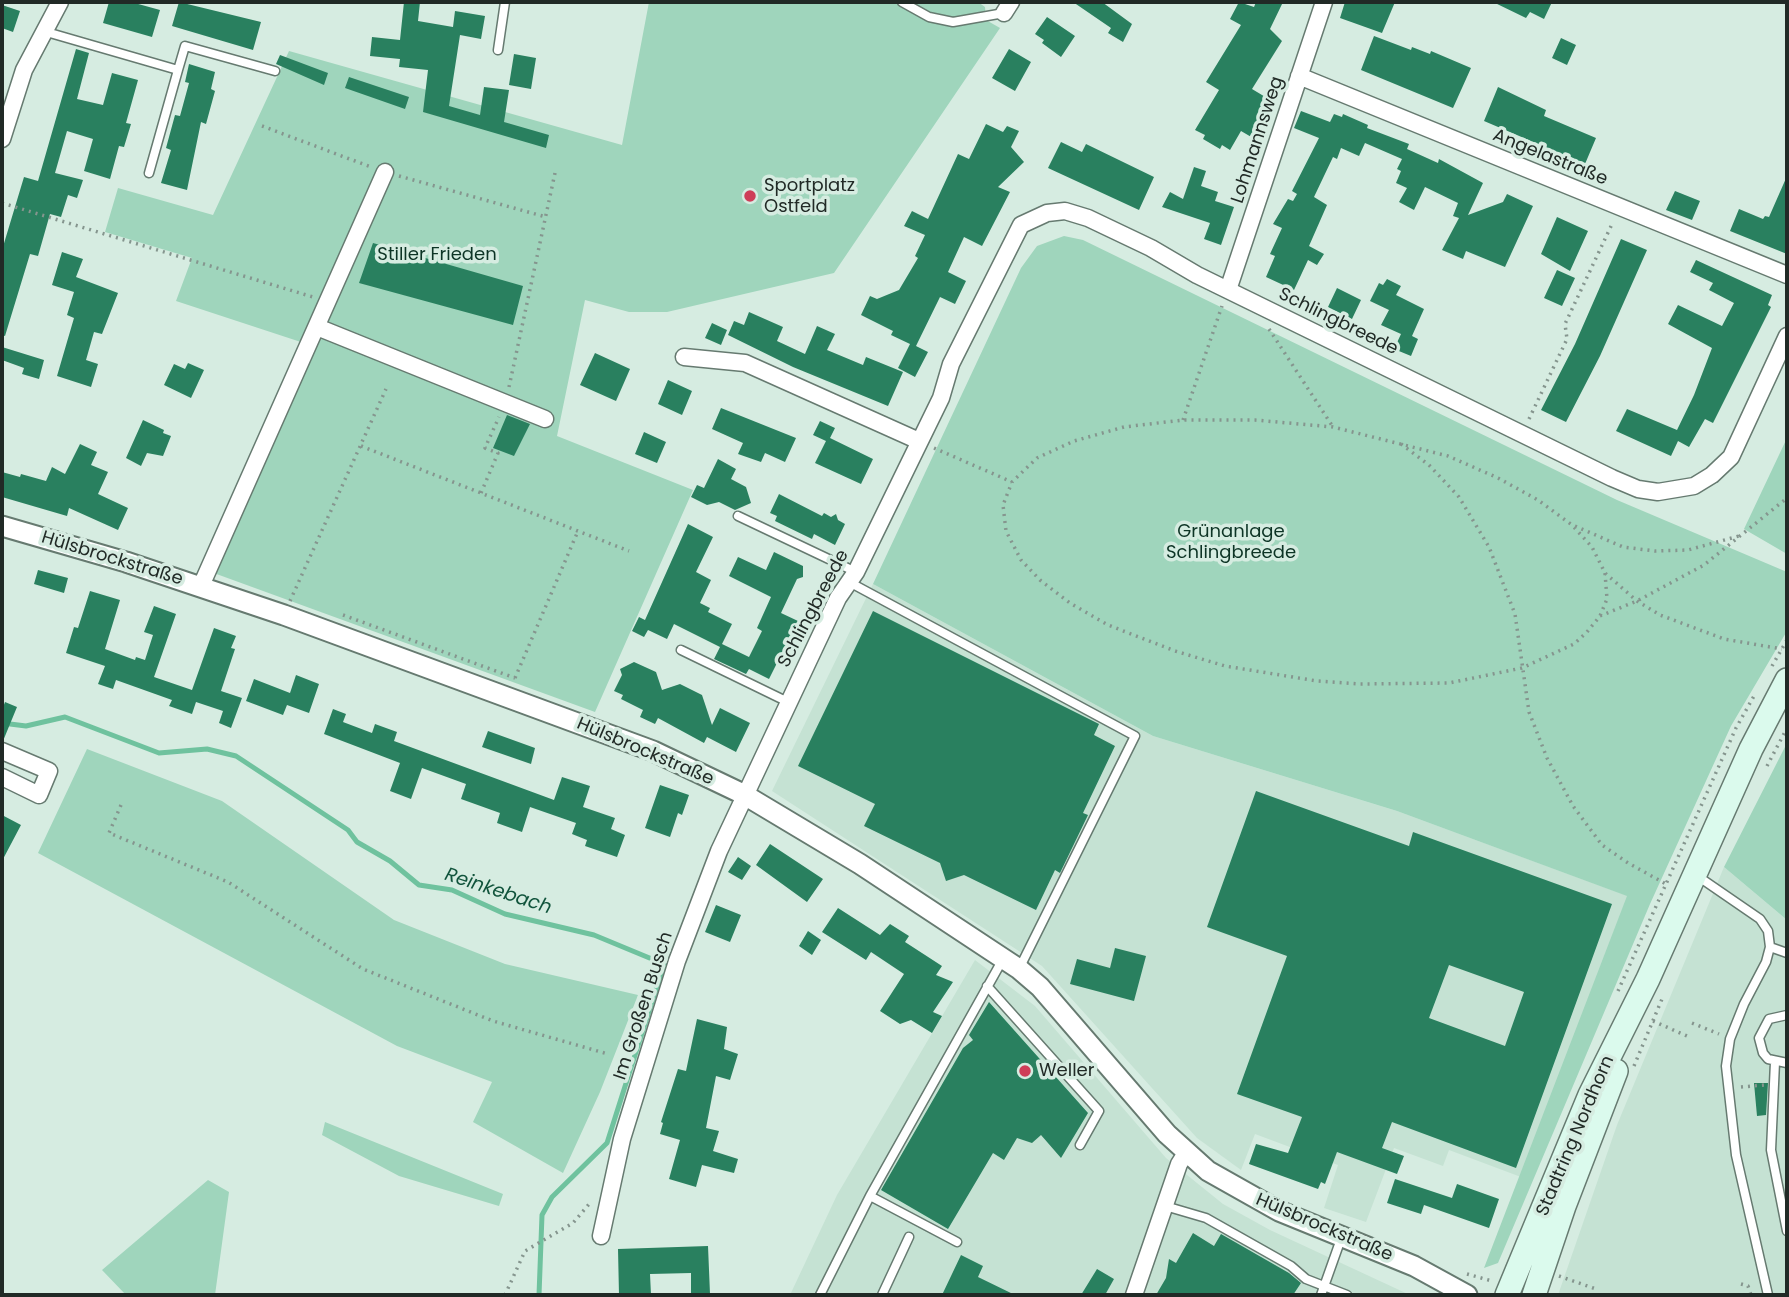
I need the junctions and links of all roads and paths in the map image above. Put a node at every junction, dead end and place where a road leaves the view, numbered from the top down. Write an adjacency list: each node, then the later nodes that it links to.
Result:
1 (60, 2): 6 (street)
2 (505, 2): 7 (lane)
3 (902, 2): 5 (lane)
4 (1324, 2): 10 (street, Lohmannsweg)
5 (1007, 7)
6 (43, 31): 8 (lane); 12 (street)
7 (498, 50)
8 (178, 71): 9 (lane); 14 (lane)
9 (275, 71)
10 (1299, 76): 17 (street, Angelastraße); 20 (street, Lohmannsweg)
11 (262, 126): 13 (path)
12 (2, 139)
13 (386, 172): 18 (path); 21 (street)
14 (149, 173)
15 (555, 173): 18 (path)
16 (2, 203): 21 (path)
17 (1620, 207): 19 (street, Angelastraße); 31 (path)
18 (546, 217): 27 (path)
19 (1787, 275)
20 (1228, 290): 22 (street, Schlingbreede); 29 (path); 32 (street, Schlingbreede)
21 (328, 302): 23 (street)
22 (1260, 306): 30 (path); 31 (street, Schlingbreede)
23 (317, 327): 27 (street); 46 (street)
24 (1787, 336): 31 (street, Schlingbreede)
25 (684, 357): 32 (street)
26 (386, 389): 34 (path)
27 (505, 403): 28 (street); 36 (path)
28 (545, 419)
29 (1183, 419): 30 (path); 35 (path)
30 (1333, 427): 33 (path)
31 (1523, 433)
32 (919, 441): 35 (path); 45 (street, Schlingbreede)
33 (1399, 442): 39 (path); 53 (path)
34 (361, 446): 36 (path); 48 (path)
35 (1012, 482): 53 (path)
36 (481, 493): 41 (path)
37 (1787, 498): 42 (path)
38 (738, 516): 45 (lane)
39 (1572, 525): 42 (path); 44 (path)
40 (2, 526): 46 (street, Hülsbrockstraße)
41 (578, 531): 43 (path); 54 (path)
42 (1741, 536): 47 (path)
43 (629, 551)
44 (1605, 573): 47 (path); 50 (path)
45 (852, 577): 57 (street, Schlingbreede); 68 (lane)
46 (201, 586): 62 (street, Hülsbrockstraße)
47 (1637, 601): 50 (path); 51 (path)
48 (288, 606)
49 (332, 611): 54 (path)
50 (1600, 616): 53 (path)
51 (1782, 649)
52 (681, 650): 57 (lane)
53 (1522, 668): 65 (path)
54 (515, 678): 56 (path)
55 (1787, 680): 64 (main road, Stadtring Nordhorn)
56 (512, 687)
57 (788, 702): 62 (street, Schlingbreede)
58 (1787, 728): 60 (path)
59 (3, 754): 61 (street)
60 (1763, 773)
61 (2, 776)
62 (743, 794): 68 (street, Hülsbrockstraße); 85 (street, Im Großen Busch)
63 (121, 804): 77 (path)
64 (1693, 873): 66 (lane); 69 (main road, Stadtring Nordhorn)
65 (1666, 884)
66 (1770, 947): 67 (lane); 76 (lane)
67 (1787, 953)
68 (1011, 964): 70 (lane); 84 (street, Hülsbrockstraße)
69 (1648, 979): 97 (main road, Stadtring Nordhorn); 105 (main road, Stadtring Nordhorn)
70 (987, 986): 83 (lane); 86 (lane)
71 (1663, 997): 73 (path)
72 (1787, 1015): 78 (lane)
73 (1653, 1021): 75 (path); 80 (path)
74 (1692, 1023): 76 (path)
75 (1687, 1036)
76 (1730, 1039): 82 (lane)
77 (608, 1054)
78 (1775, 1062): 79 (lane); 81 (lane)
79 (1787, 1063)
80 (1631, 1072)
81 (1776, 1084): 82 (path); 88 (lane)
82 (1728, 1088): 107 (lane)
83 (1080, 1145)
84 (1186, 1153): 87 (street); 90 (street, Hülsbrockstraße)
85 (611, 1178): 89 (street, Im Großen Busch); 99 (path)
86 (870, 1196): 92 (lane); 100 (lane)
87 (1165, 1206): 98 (lane); 102 (street)
88 (1787, 1231)
89 (601, 1236)
90 (1342, 1236): 98 (lane); 104 (street, Hülsbrockstraße)
91 (909, 1237): 101 (lane)
92 (957, 1242)
93 (1561, 1264): 94 (path)
94 (1557, 1275): 96 (path); 97 (path)
95 (1741, 1284): 106 (path)
96 (1596, 1289)
97 (1544, 1290)
98 (1322, 1291): 103 (lane)
99 (505, 1295)
100 (820, 1295)
101 (882, 1295)
102 (1134, 1295)
103 (1347, 1295)
104 (1467, 1295)
105 (1507, 1295)
106 (1751, 1295)
107 (1768, 1295)

